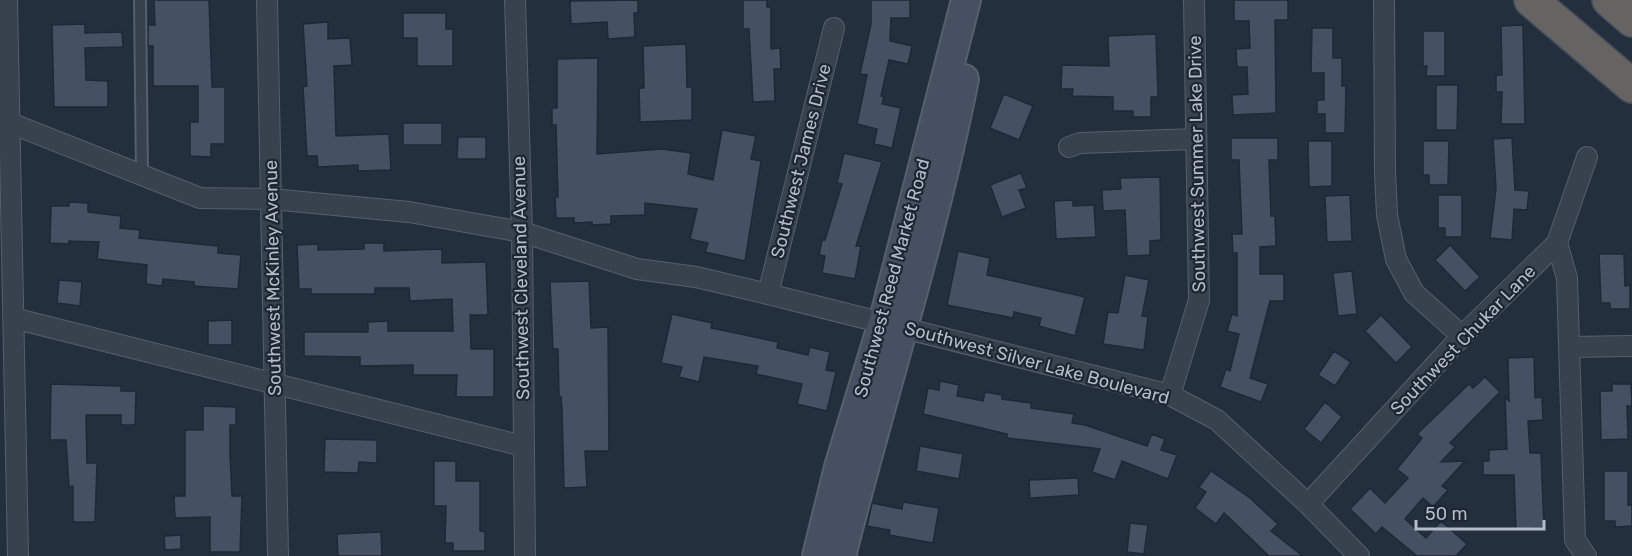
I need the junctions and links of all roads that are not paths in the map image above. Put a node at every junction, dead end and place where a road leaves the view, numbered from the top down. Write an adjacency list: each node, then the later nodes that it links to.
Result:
1 (7, 0): 18 (street)
2 (140, 0): 22 (lane)
3 (267, 0): 23 (street, Southwest McKinley Avenue)
4 (515, 0): 24 (street, Southwest Cleveland Avenue)
5 (966, 0): 28 (main road, Southwest Reed Market Road)
6 (984, 0): 28 (main road, Southwest Reed Market Road)
7 (1194, 0): 19 (street, Southwest Summer Lake Drive)
8 (1384, 0): 29 (street)
9 (1532, 0): 17 (highway)
10 (1559, 0): 16 (highway)
11 (1609, 0): 14 (highway)
12 (1628, 0): 13 (highway)
13 (1632, 4)
14 (1632, 20)
15 (834, 28): 26 (street, Southwest James Drive)
16 (1632, 65)
17 (1632, 86)
18 (5, 121): 22 (street, Southwest Silver Lake Boulevard); 27 (street)
19 (1196, 139): 20 (street); 33 (street, Southwest Summer Lake Drive)
20 (1069, 147)
21 (1587, 157): 25 (street, Southwest Chukar Lane)
22 (142, 175): 23 (street, Southwest Silver Lake Boulevard)
23 (270, 199): 24 (street, Southwest Silver Lake Boulevard); 32 (street, Southwest McKinley Avenue)
24 (522, 232): 26 (street, Southwest Silver Lake Boulevard); 34 (street, Southwest Cleveland Avenue)
25 (1557, 243): 29 (street, Southwest Chukar Lane); 31 (street)
26 (768, 294): 28 (street, Southwest Silver Lake Boulevard)
27 (13, 318): 32 (street); 37 (street)
28 (894, 326): 33 (street, Southwest Silver Lake Boulevard); 40 (main road, Southwest Reed Market Road); 41 (main road, Southwest Reed Market Road)
29 (1462, 336): 35 (street, Southwest Chukar Lane)
30 (1632, 346): 31 (street)
31 (1571, 347): 36 (street)
32 (276, 384): 34 (street); 38 (street, Southwest McKinley Avenue)
33 (1170, 395): 35 (street, Southwest Silver Lake Boulevard)
34 (523, 446): 39 (street, Southwest Cleveland Avenue)
35 (1308, 504): 42 (street, Southwest Silver Lake Boulevard)
36 (1584, 554)
37 (18, 556)
38 (278, 556)
39 (525, 556)
40 (817, 556)
41 (841, 556)
42 (1359, 556)

